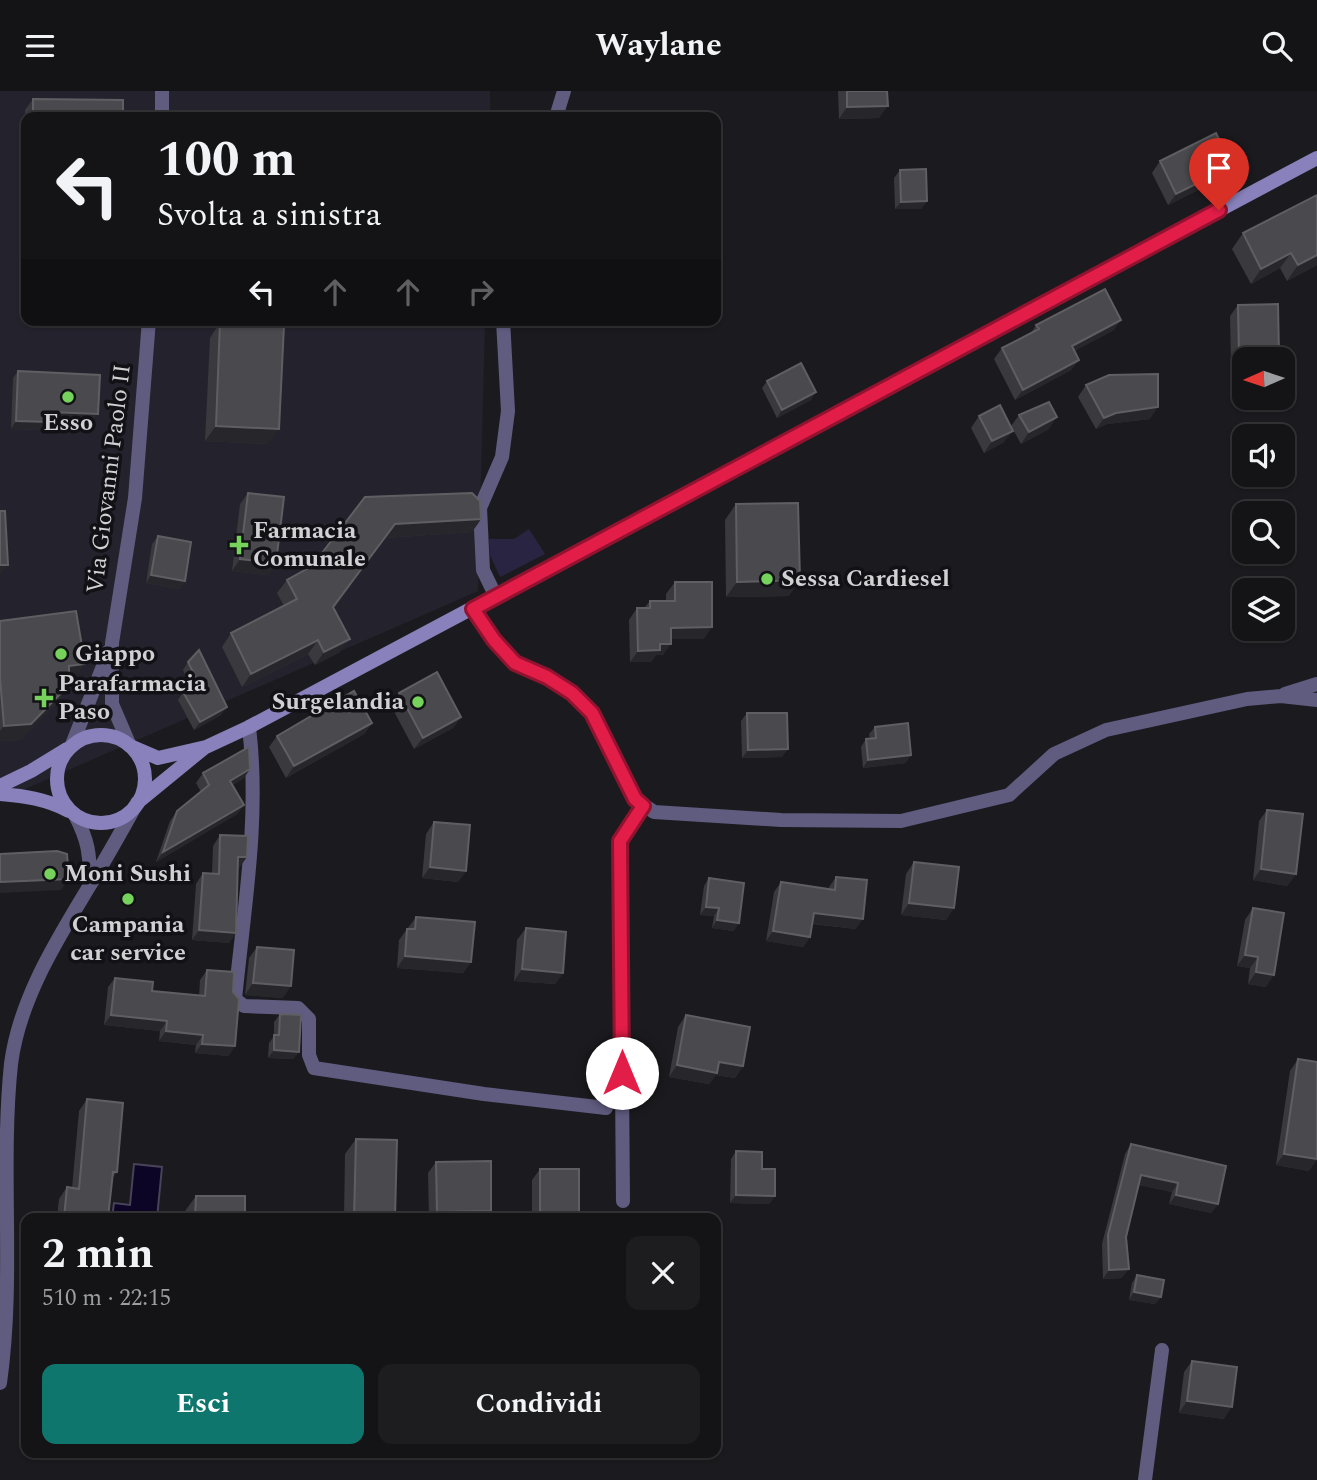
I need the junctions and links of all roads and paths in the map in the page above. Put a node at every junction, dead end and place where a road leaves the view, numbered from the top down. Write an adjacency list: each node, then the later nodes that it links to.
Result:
1 (162, 91): 3 (street)
2 (564, 91): 4 (street)
3 (162, 112)
4 (558, 112)
5 (1317, 157): 8 (main road)
6 (149, 326): 10 (street, Via Giovanni Paolo II)
7 (503, 326): 8 (street)
8 (496, 597): 9 (main road)
9 (473, 609): 14 (main road); 21 (street)
10 (112, 643): 15 (street); 16 (street)
11 (1317, 684): 12 (street)
12 (1280, 696): 13 (street); 21 (street)
13 (1317, 700)
14 (249, 727): 17 (main road); 25 (street)
15 (130, 746): 16 (main road); 17 (main road); 20 (main road)
16 (71, 747): 18 (main road); 22 (main road)
17 (206, 747): 20 (main road)
18 (0, 786)
19 (0, 794): 22 (main road)
20 (137, 803): 22 (main road); 23 (street)
21 (643, 806): 26 (street)
22 (75, 815): 23 (street)
23 (88, 888): 24 (street)
24 (4, 1108): 28 (street)
25 (606, 1108)
26 (623, 1201)
27 (1162, 1350): 29 (street)
28 (0, 1383)
29 (1145, 1480)

